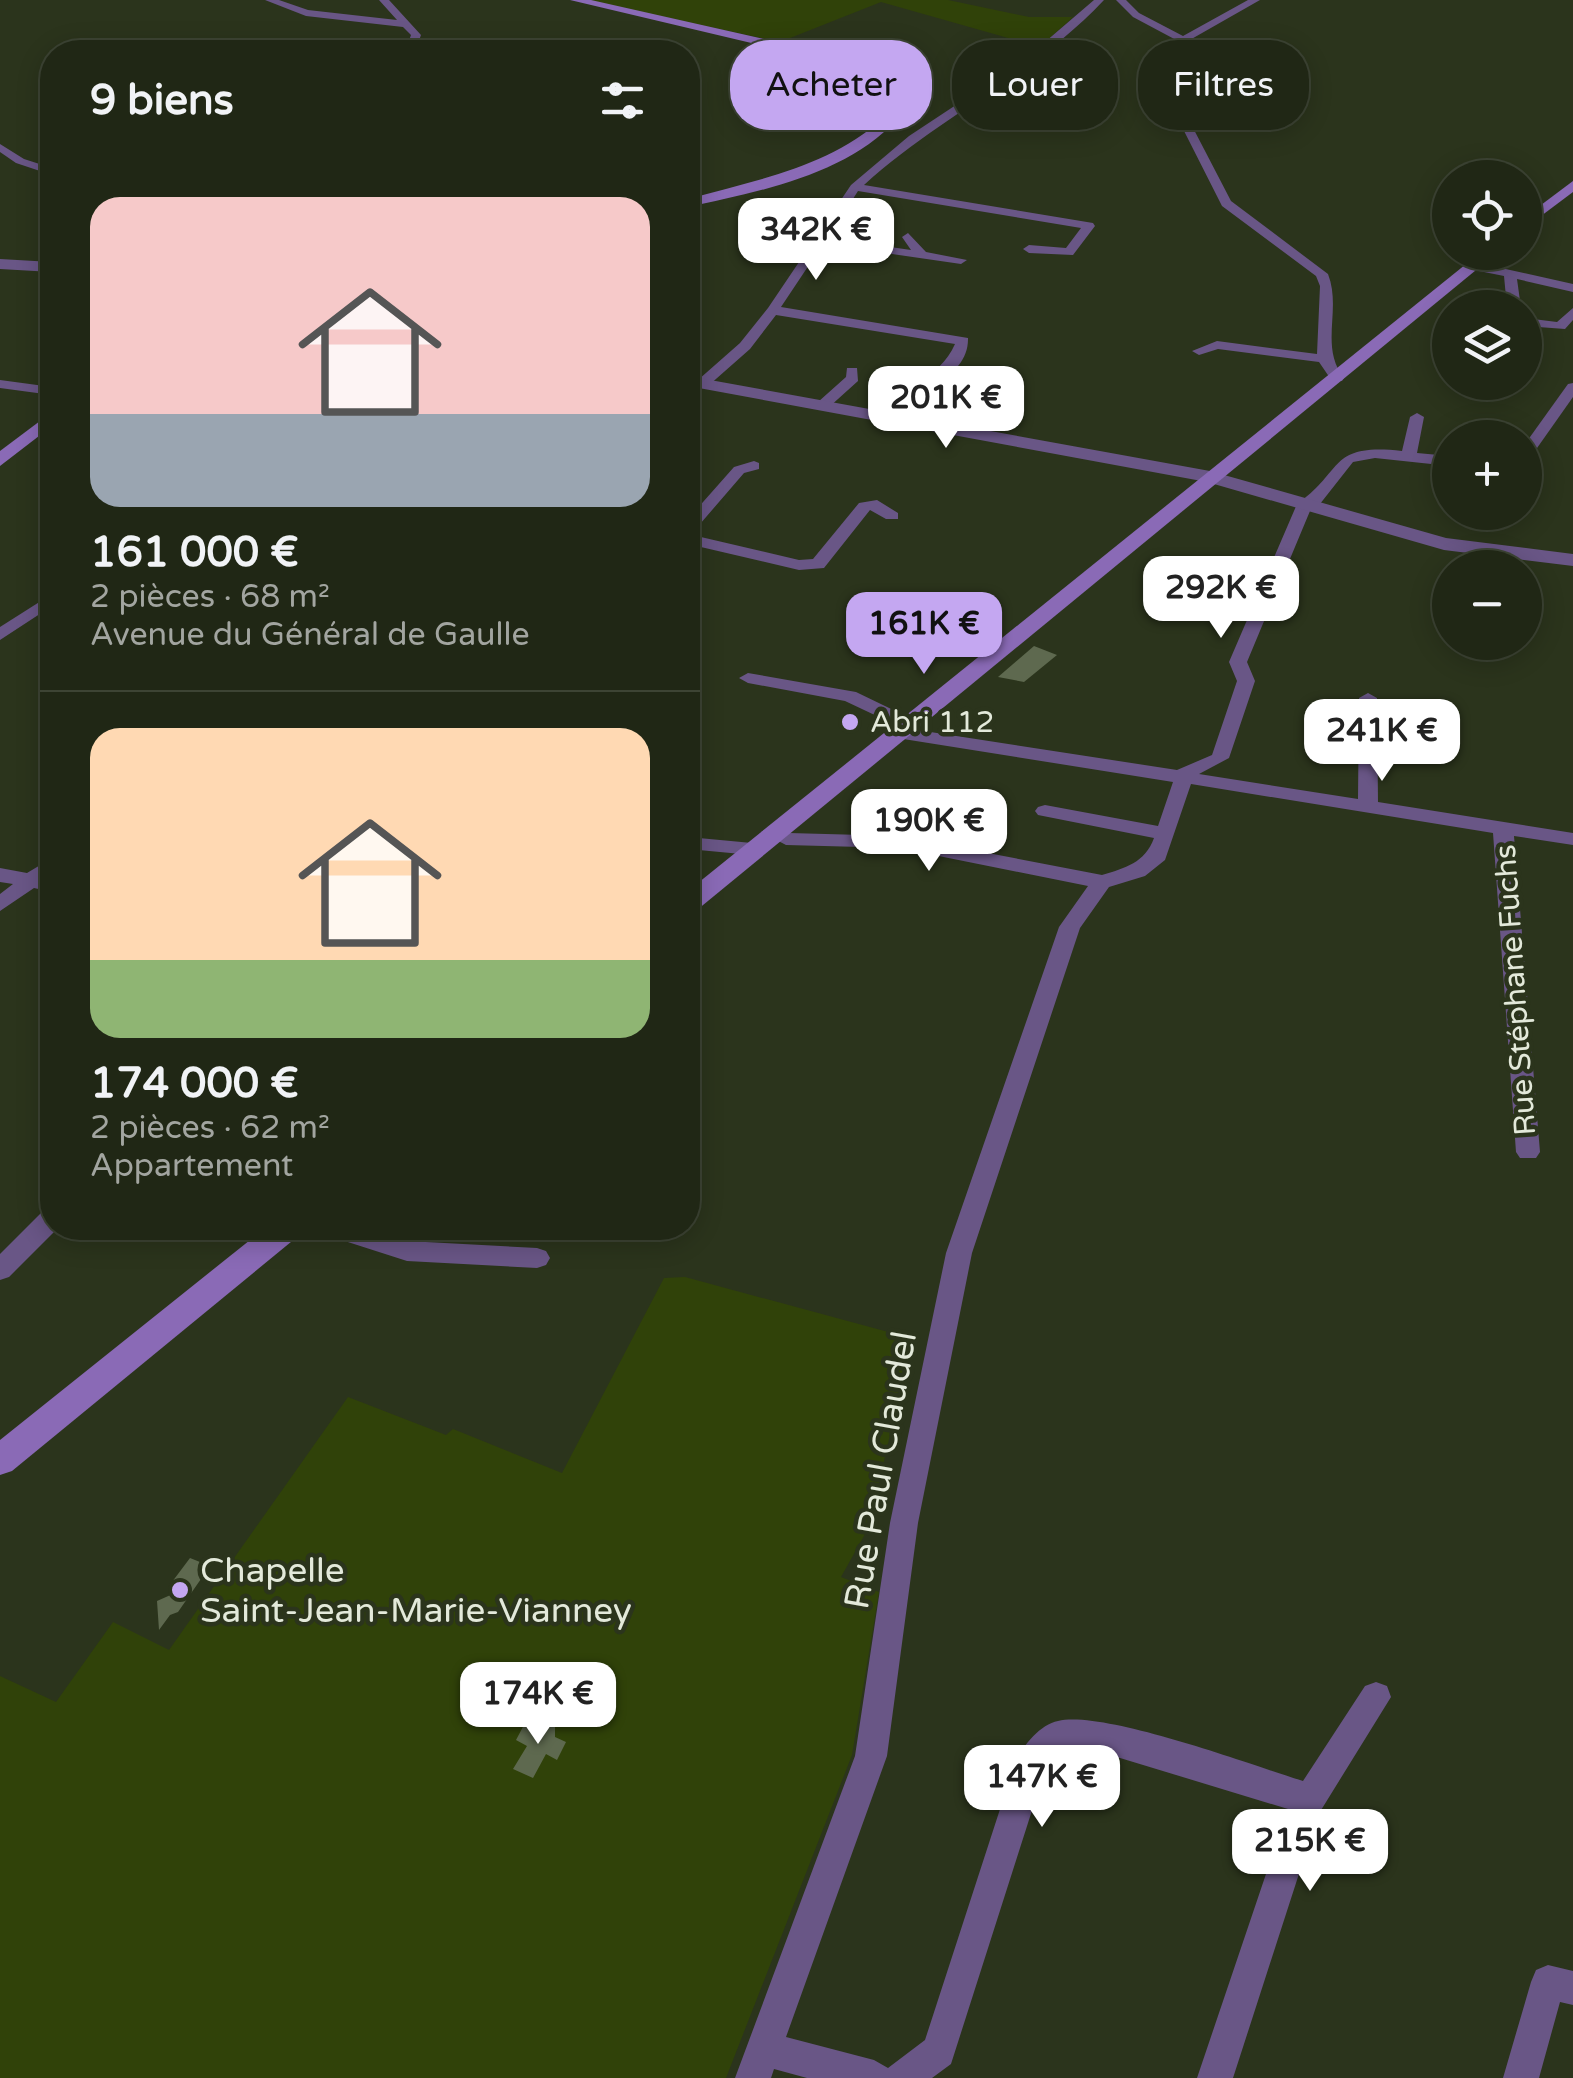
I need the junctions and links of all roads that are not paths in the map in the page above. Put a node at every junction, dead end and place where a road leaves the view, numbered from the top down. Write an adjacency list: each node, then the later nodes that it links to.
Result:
1 (270, 0): 7 (street)
2 (384, 0): 7 (street)
3 (576, 0): 11 (main road)
4 (1099, 0): 13 (street)
5 (1121, 0): 9 (street)
6 (1255, 0): 9 (street)
7 (406, 24): 8 (street)
8 (414, 40)
9 (1183, 40)
10 (1189, 130): 35 (street)
11 (861, 144): 13 (street); 17 (main road)
12 (0, 148): 14 (street)
13 (898, 149): 16 (street)
14 (40, 168)
15 (1573, 185): 18 (main road)
16 (855, 187): 20 (street); 21 (street)
17 (700, 200)
18 (1542, 210)
19 (908, 238): 22 (street)
20 (818, 240): 22 (street); 31 (street)
21 (1029, 249)
22 (922, 256): 23 (street)
23 (961, 260)
24 (0, 264): 25 (street)
25 (40, 266)
26 (1469, 270): 38 (main road)
27 (1492, 270): 28 (street)
28 (1510, 274): 29 (street); 30 (street)
29 (1573, 288)
30 (1512, 290)
31 (773, 310): 37 (street); 44 (street)
32 (1573, 312): 33 (street)
33 (1542, 324)
34 (1199, 352): 35 (street)
35 (1326, 358): 38 (street)
36 (852, 371): 43 (street)
37 (700, 378)
38 (1338, 378): 52 (main road)
39 (700, 383): 43 (street)
40 (0, 384): 42 (street)
41 (1573, 387): 47 (street)
42 (40, 389)
43 (822, 405): 44 (street)
44 (880, 415): 52 (street)
45 (1417, 418): 48 (street)
46 (40, 427): 50 (main road)
47 (1542, 431)
48 (1409, 456): 49 (street); 53 (street)
49 (1432, 459)
50 (0, 460)
51 (754, 466): 54 (street)
52 (1210, 477): 53 (street); 62 (main road)
53 (1308, 505): 57 (street); 63 (street)
54 (700, 514)
55 (892, 516): 56 (street)
56 (700, 542)
57 (1573, 560)
58 (40, 607): 59 (street)
59 (0, 635)
60 (748, 678): 62 (street)
61 (1368, 698): 64 (street)
62 (902, 728): 63 (street); 67 (main road)
63 (1183, 779): 64 (street); 68 (street)
64 (1368, 807): 66 (street)
65 (1045, 811): 68 (street)
66 (1503, 828): 69 (street); 78 (street, Rue Stéphane Fuchs)
67 (770, 832): 71 (main road); 74 (street)
68 (1164, 834): 74 (street)
69 (1573, 838)
70 (700, 844): 71 (street)
71 (752, 849): 76 (main road)
72 (0, 875): 73 (street)
73 (40, 882)
74 (1102, 882): 88 (street, Rue Paul Claudel)
75 (40, 884): 77 (street)
76 (700, 894)
77 (0, 904)
78 (1528, 1152)
79 (40, 1230): 83 (street)
80 (271, 1240): 84 (main road)
81 (373, 1240): 82 (street)
82 (536, 1258)
83 (0, 1270)
84 (0, 1460)
85 (1376, 1698): 86 (street)
86 (1310, 1799): 90 (street); 91 (street)
87 (1573, 1988): 92 (street)
88 (759, 2064): 89 (street)
89 (874, 2078)
90 (900, 2078)
91 (1215, 2078)
92 (1521, 2078)

